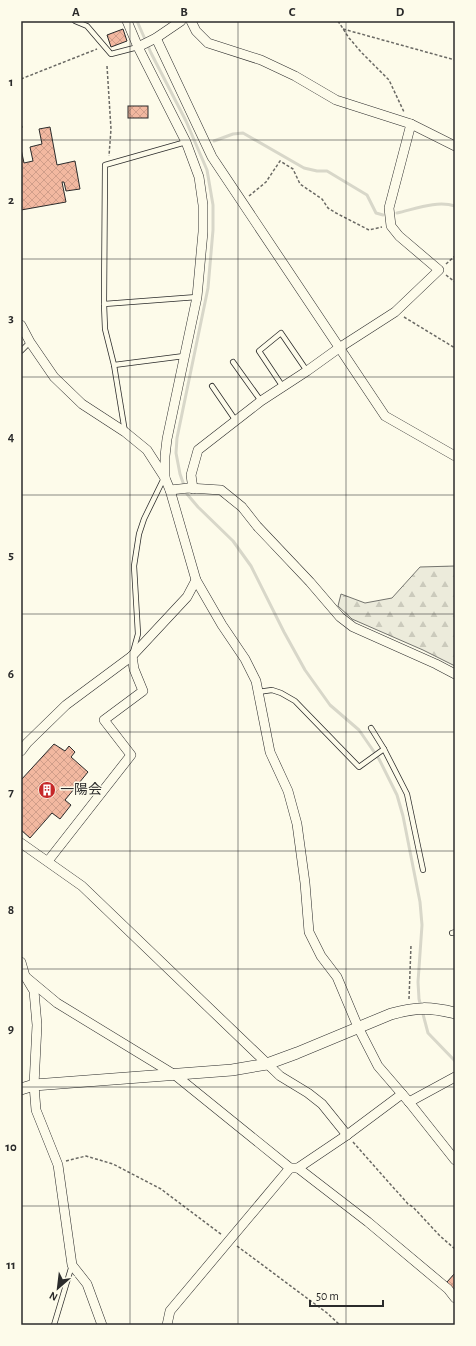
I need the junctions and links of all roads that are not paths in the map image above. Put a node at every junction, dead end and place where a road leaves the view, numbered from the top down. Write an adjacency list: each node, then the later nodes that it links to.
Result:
1 (75, 21): 6 (lane)
2 (128, 21): 6 (street)
3 (181, 21): 5 (street)
4 (191, 21): 7 (street)
5 (154, 39): 6 (street); 14 (street)
6 (140, 45): 8 (street)
7 (411, 124): 9 (street); 14 (street)
8 (186, 142): 10 (street); 11 (lane)
9 (455, 146)
10 (197, 297): 11 (lane); 16 (street)
11 (104, 304): 18 (lane)
12 (21, 325): 13 (street)
13 (30, 342): 15 (lane); 24 (street)
14 (339, 348): 19 (street); 25 (street)
15 (21, 351)
16 (184, 356): 18 (lane); 26 (street)
17 (233, 362): 22 (lane)
18 (114, 365): 24 (lane)
19 (307, 371): 21 (street); 21 (lane)
20 (212, 386): 23 (lane)
21 (283, 387): 22 (street)
22 (261, 401): 23 (street)
23 (236, 420): 27 (street)
24 (125, 432): 26 (street)
25 (455, 456)
26 (165, 478): 28 (street); 30 (lane)
27 (191, 489): 28 (street); 31 (street)
28 (175, 490): 29 (street)
29 (196, 580): 30 (street); 32 (street)
30 (132, 656): 34 (street); 37 (street)
31 (455, 674)
32 (258, 692): 35 (lane); 42 (street)
33 (371, 728): 35 (lane)
34 (21, 751)
35 (382, 751): 38 (lane)
36 (21, 842): 37 (street)
37 (48, 861): 43 (street)
38 (423, 870)
39 (21, 962): 40 (street)
40 (23, 974): 44 (street); 46 (street)
41 (455, 1013): 42 (street)
42 (358, 1027): 43 (street); 48 (street)
43 (267, 1064): 44 (street); 50 (street)
44 (176, 1075): 46 (street); 52 (street)
45 (455, 1077): 49 (street)
46 (34, 1086): 47 (street); 53 (street)
47 (21, 1089)
48 (402, 1094): 49 (street); 50 (street)
49 (409, 1102): 51 (street)
50 (347, 1135): 52 (street)
51 (455, 1160)
52 (294, 1168): 54 (street); 57 (street)
53 (72, 1264): 55 (lane); 56 (street)
54 (455, 1298)
55 (54, 1325)
56 (102, 1325)
57 (167, 1325)

